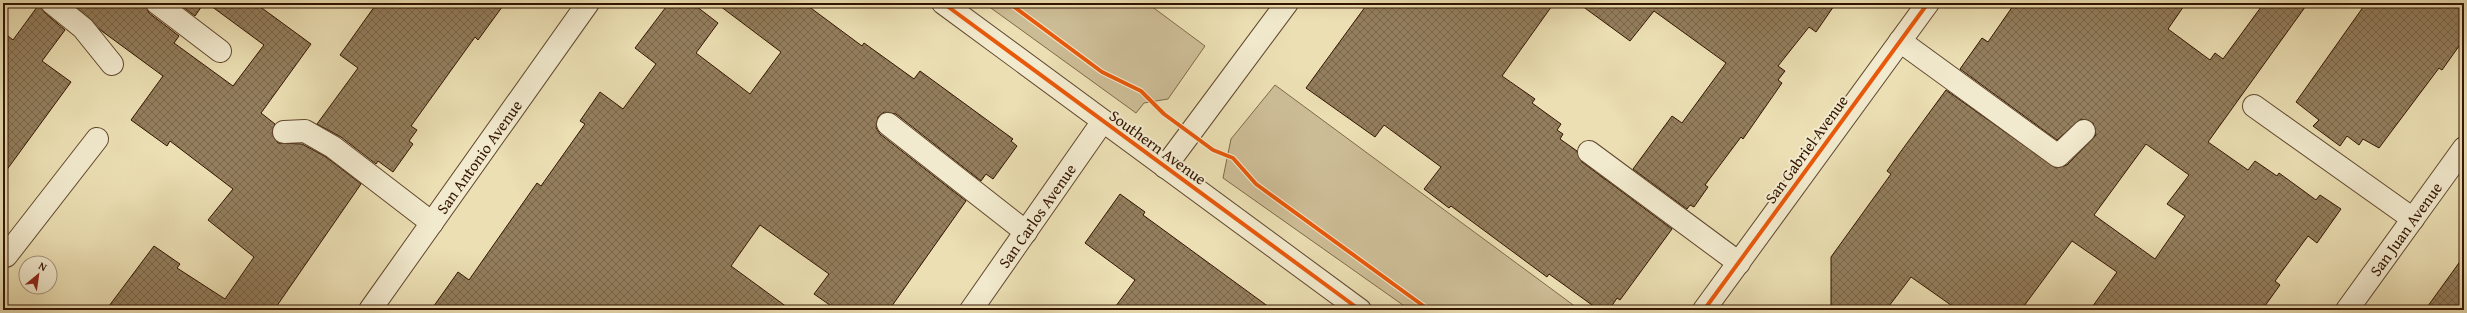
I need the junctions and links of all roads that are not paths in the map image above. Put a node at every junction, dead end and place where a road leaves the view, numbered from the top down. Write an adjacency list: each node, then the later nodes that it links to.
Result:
1 (52, 3): 9 (street)
2 (157, 3): 8 (street)
3 (588, 3): 20 (street, San Antonio Avenue)
4 (943, 3): 11 (street, Southern Avenue)
5 (1287, 3): 18 (street)
6 (1928, 3): 7 (street, San Gabriel Avenue)
7 (1900, 41): 13 (street); 23 (street, San Gabriel Avenue)
8 (220, 52)
9 (112, 64)
10 (2254, 106): 19 (street)
11 (1103, 121): 18 (street, Southern Avenue); 21 (street, San Carlos Avenue)
12 (888, 124): 21 (street)
13 (2084, 131)
14 (284, 132): 20 (street)
15 (97, 139): 22 (street)
16 (2464, 148): 19 (street, San Juan Avenue)
17 (1590, 152): 23 (street)
18 (1165, 167): 26 (street, Southern Avenue)
19 (2412, 219): 28 (street, San Juan Avenue)
20 (432, 223): 24 (street, San Antonio Avenue)
21 (1026, 232): 25 (street, San Carlos Avenue)
22 (3, 254)
23 (1739, 263): 27 (street, San Gabriel Avenue)
24 (370, 310)
25 (971, 310)
26 (1360, 310)
27 (1704, 310)
28 (2347, 310)

